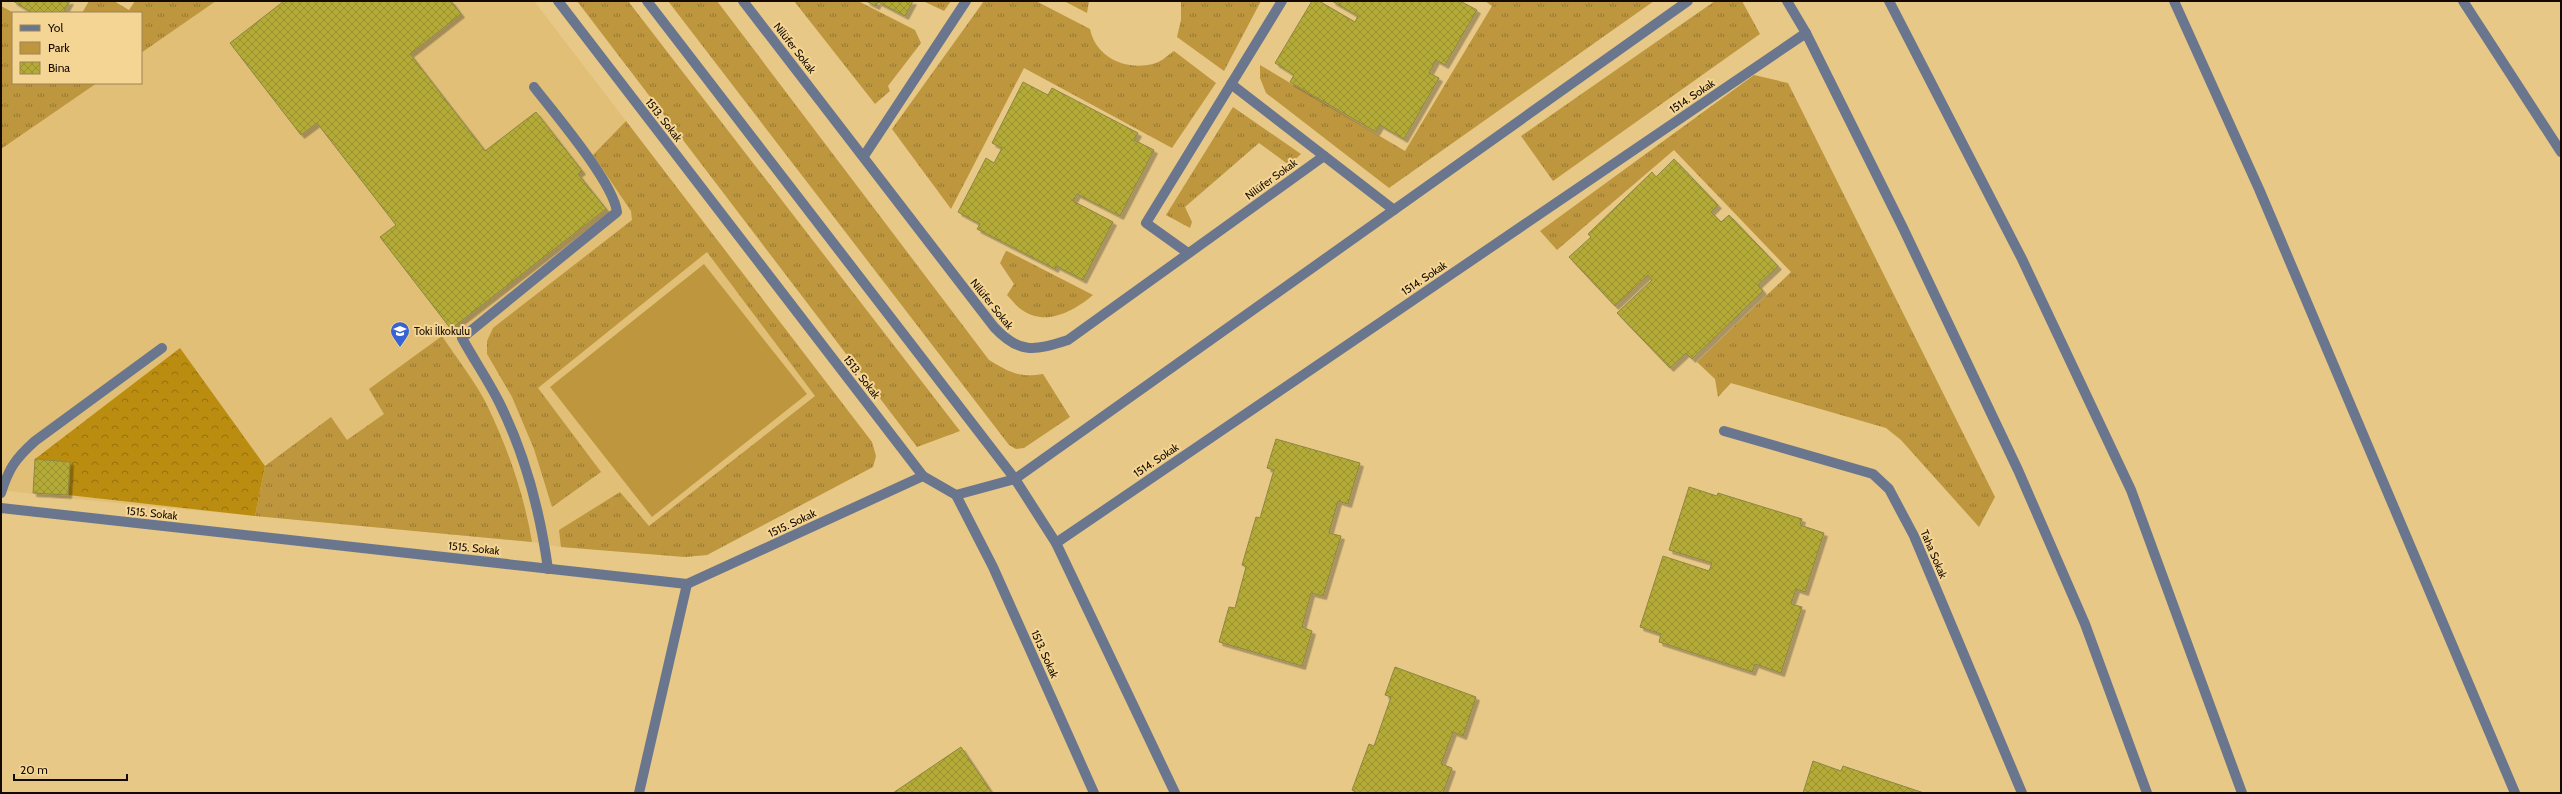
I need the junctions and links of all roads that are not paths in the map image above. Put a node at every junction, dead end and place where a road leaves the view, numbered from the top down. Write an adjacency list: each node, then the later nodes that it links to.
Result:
1 (558, 1): 21 (street, 1513. Sokak)
2 (647, 1): 22 (street)
3 (743, 1): 15 (street, Nilüfer Sokak)
4 (966, 1): 15 (street)
5 (1282, 1): 12 (street)
6 (1688, 1): 17 (street)
7 (1787, 1): 11 (street)
8 (1888, 1): 34 (street)
9 (2174, 1): 35 (street)
10 (2463, 1): 14 (street)
11 (1806, 33): 26 (street, 1514. Sokak); 33 (street)
12 (1231, 84): 16 (street); 18 (street)
13 (534, 87): 27 (street)
14 (2561, 152)
15 (864, 156): 18 (street, Nilüfer Sokak)
16 (1324, 156): 17 (street); 18 (street, Nilüfer Sokak)
17 (1394, 210): 22 (street)
18 (1188, 253)
19 (162, 348): 23 (street)
20 (1724, 431): 32 (street, Taha Sokak)
21 (923, 476): 24 (street, 1513. Sokak); 28 (street, 1515. Sokak)
22 (1015, 479): 24 (street); 26 (street)
23 (1, 494)
24 (956, 495): 30 (street, 1513. Sokak)
25 (1, 508): 27 (street, 1515. Sokak)
26 (1056, 543): 31 (street)
27 (548, 568): 28 (street, 1515. Sokak)
28 (687, 584): 29 (street)
29 (639, 793)
30 (1094, 793)
31 (1175, 793)
32 (2022, 793)
33 (2147, 793)
34 (2242, 793)
35 (2515, 793)

